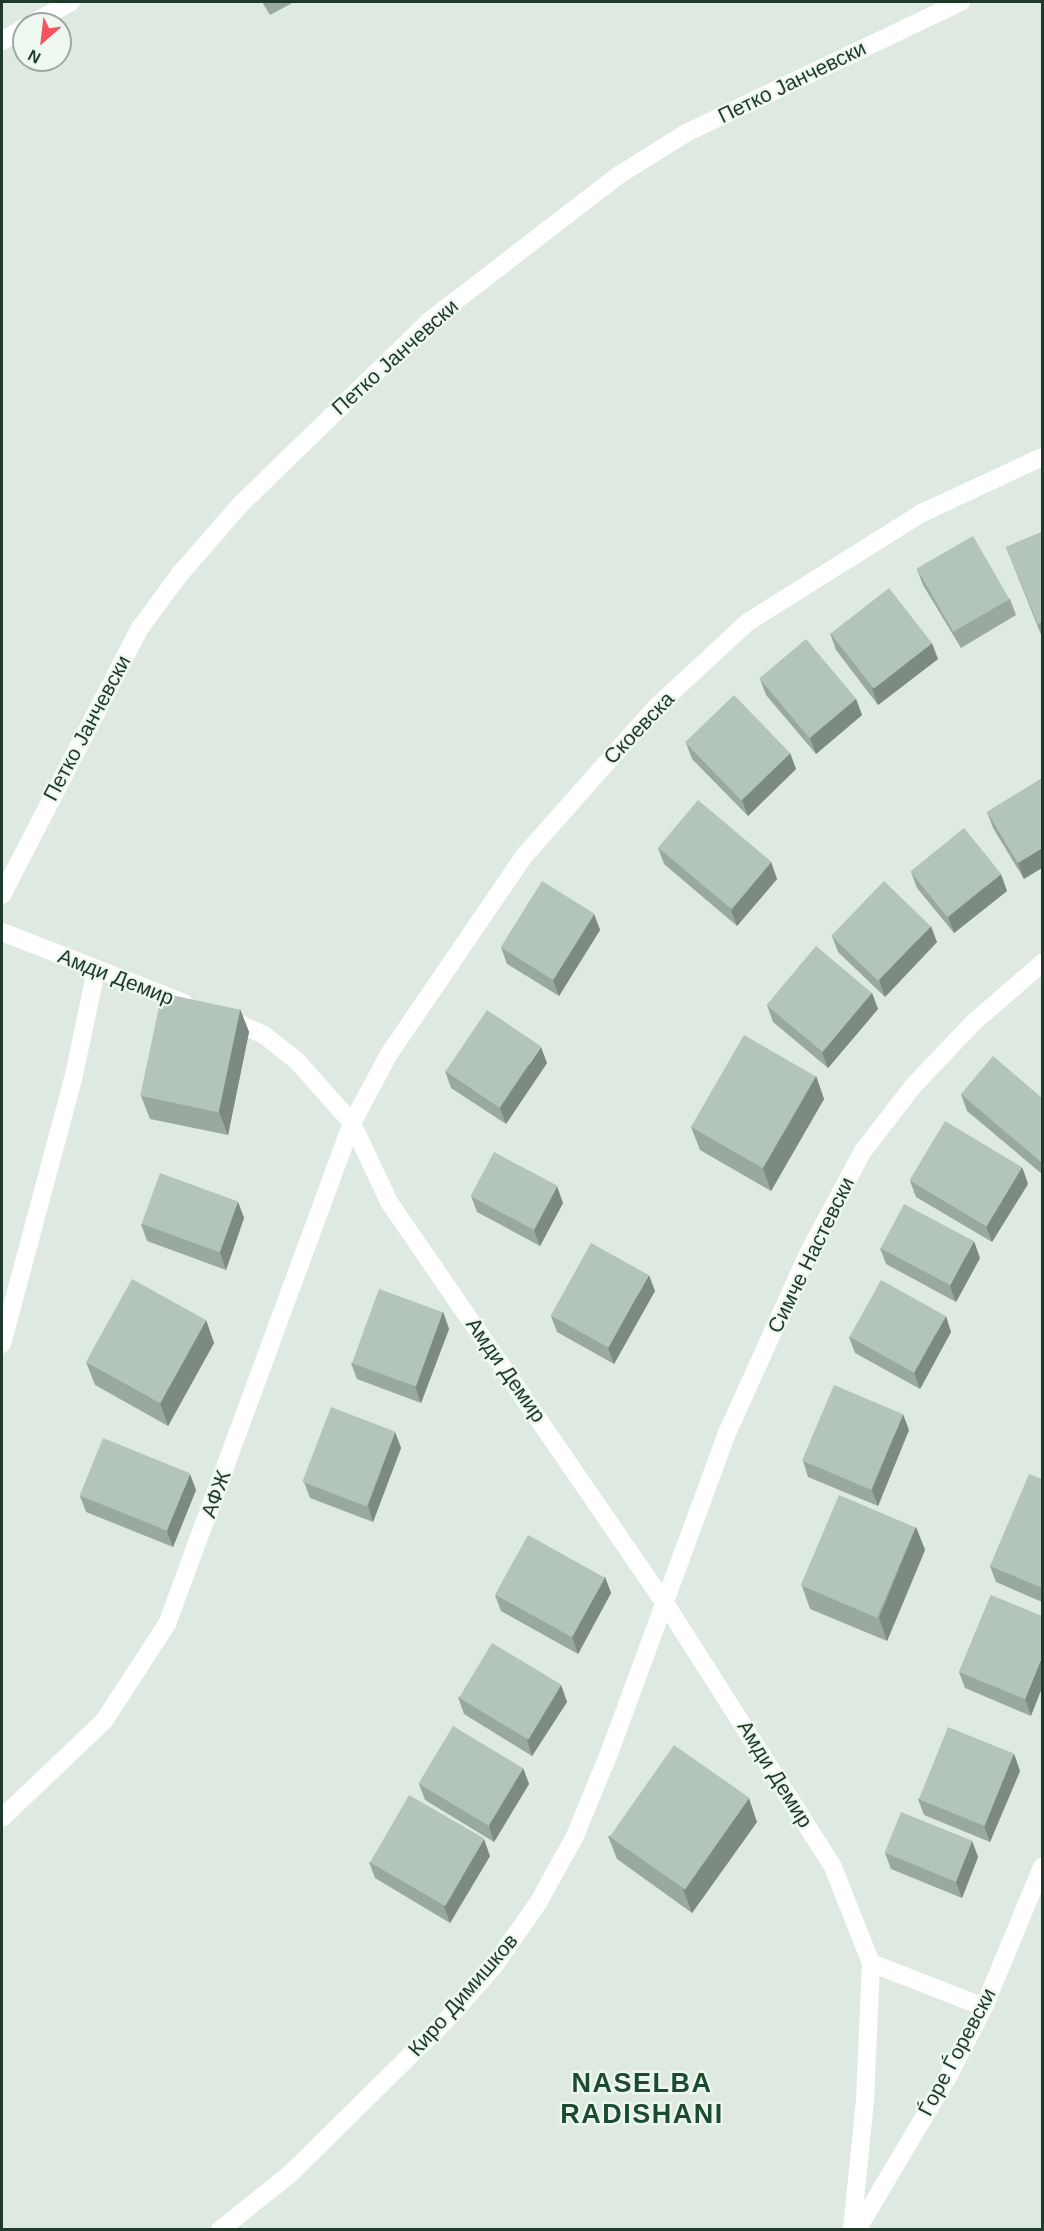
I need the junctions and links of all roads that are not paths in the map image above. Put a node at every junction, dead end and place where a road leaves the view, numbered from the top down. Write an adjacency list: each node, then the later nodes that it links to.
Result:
1 (70, 2): 3 (street)
2 (961, 2): 5 (street, Петко Јанчевски)
3 (52, 12)
4 (1042, 457): 9 (street, Скоевска)
5 (2, 895)
6 (2, 932): 8 (street, Амди Демир)
7 (1042, 963): 11 (street, Симче Настевски)
8 (96, 971): 9 (street, Амди Демир); 10 (street)
9 (352, 1123): 11 (street, Амди Демир); 12 (street, АФЖ)
10 (2, 1344)
11 (665, 1603): 14 (street, Амди Демир); 16 (street, Киро Димишков)
12 (2, 1818)
13 (1042, 1867): 15 (street, Ѓоре Ѓоревски)
14 (871, 1963): 15 (street); 17 (street, Амди Демир)
15 (984, 2007): 17 (street, Ѓоре Ѓоревски)
16 (220, 2229)
17 (855, 2229)

